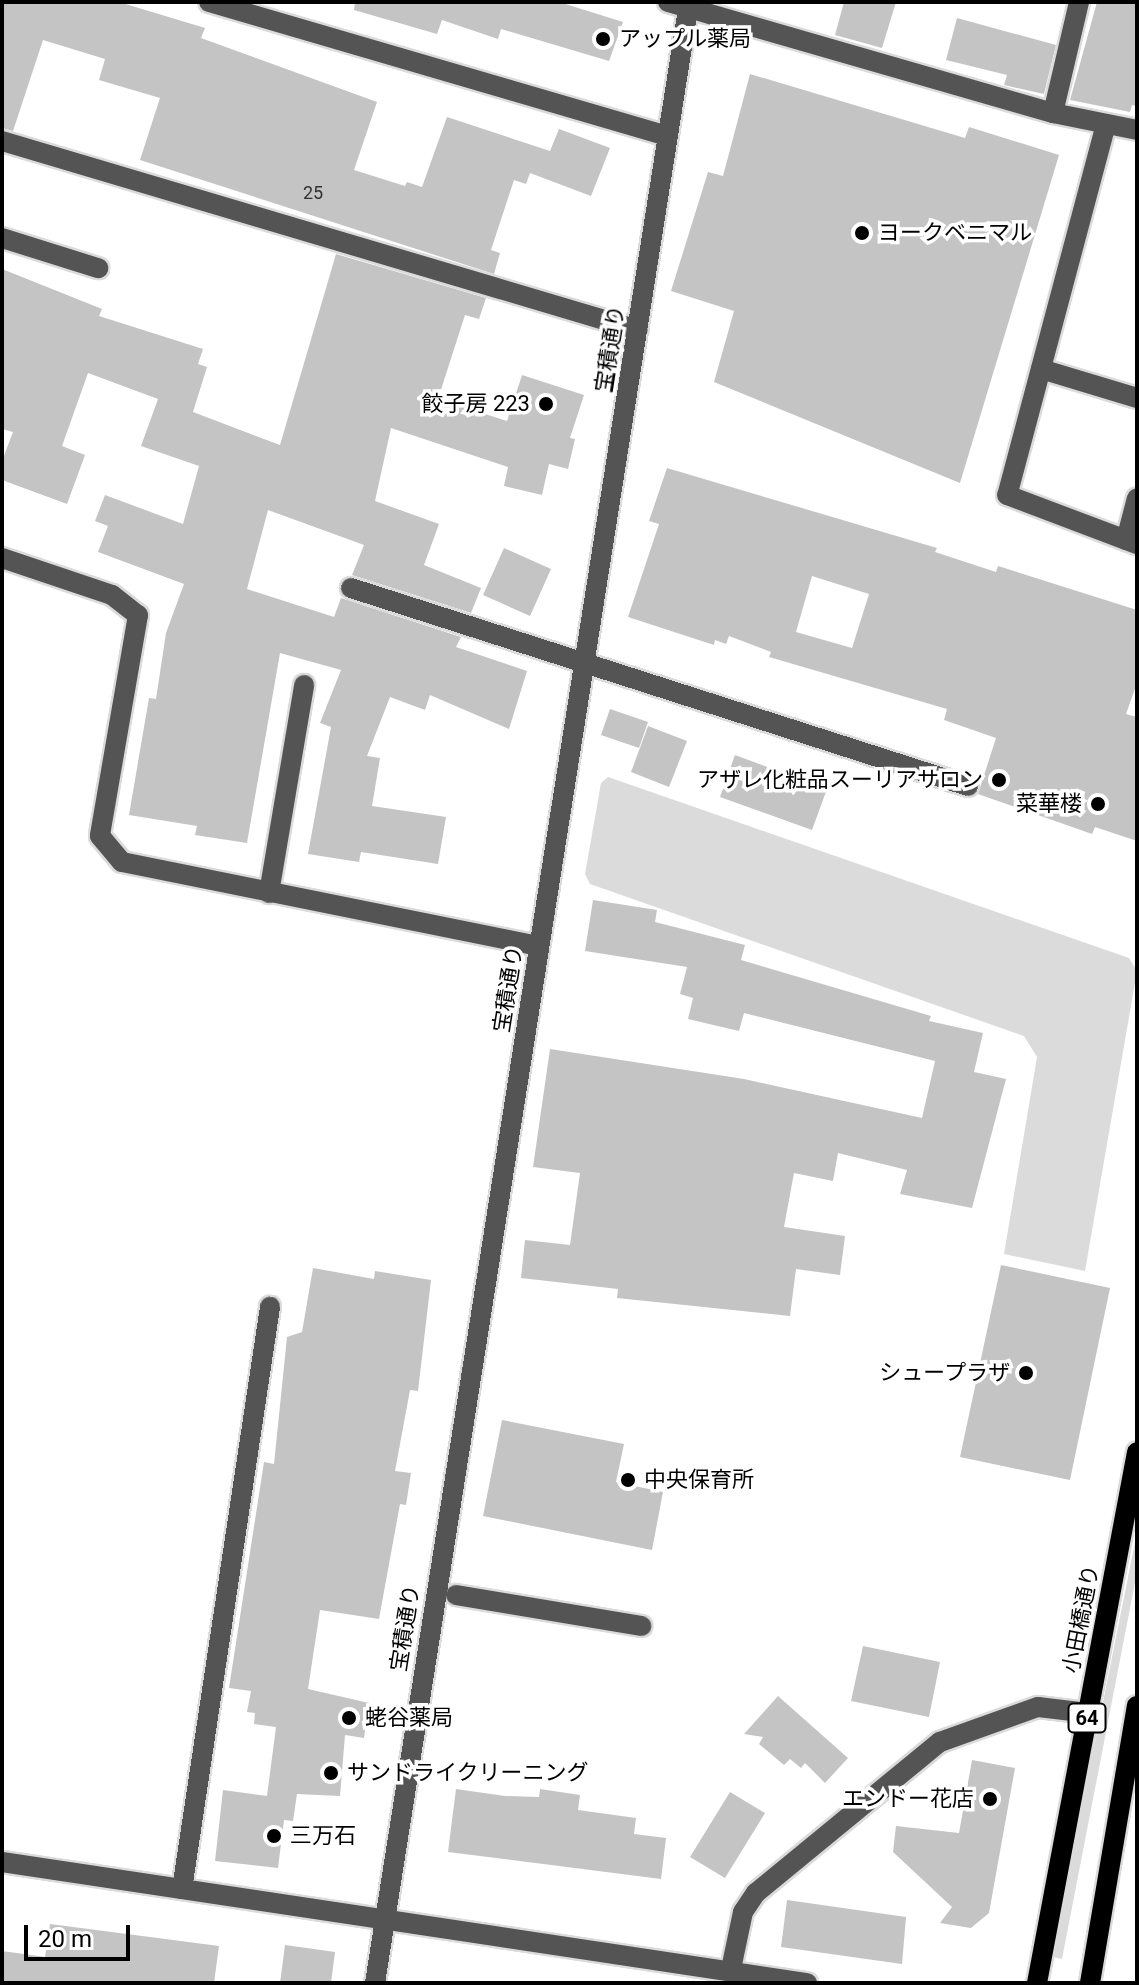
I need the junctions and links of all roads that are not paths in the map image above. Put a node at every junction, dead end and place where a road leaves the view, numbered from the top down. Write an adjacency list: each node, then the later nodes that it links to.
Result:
1 (209, 2): 8 (street)
2 (668, 2): 4 (street)
3 (1079, 2): 5 (street)
4 (689, 5): 5 (street); 8 (street, 宝積通り)
5 (1053, 113): 6 (street)
6 (1106, 124): 7 (street); 13 (street)
7 (1137, 130)
8 (668, 136): 12 (street, 宝積通り)
9 (2, 141): 12 (street)
10 (2, 238): 11 (street)
11 (98, 268)
12 (638, 330): 19 (street, 宝積通り)
13 (1041, 369): 14 (street); 16 (street)
14 (1137, 398)
15 (1137, 498): 16 (street)
16 (1131, 542)
17 (2, 558): 22 (street)
18 (351, 588): 19 (street)
19 (585, 666): 21 (street); 23 (street, 宝積通り)
20 (304, 685): 22 (street)
21 (968, 786)
22 (269, 893): 23 (street)
23 (539, 946): 32 (street, 宝積通り)
24 (270, 1307): 31 (street)
25 (1137, 1452): 29 (main road, 小田橋通り / 64)
26 (456, 1595): 27 (street)
27 (641, 1626)
28 (1137, 1710): 37 (main road, 64)
29 (1088, 1713): 33 (street); 36 (main road, 小田橋通り / 64)
30 (2, 1862): 31 (street)
31 (182, 1889): 32 (street)
32 (384, 1919): 33 (street); 34 (street, 宝積通り)
33 (731, 1969): 35 (street)
34 (375, 1983)
35 (807, 1983)
36 (1037, 1983)
37 (1090, 1983)

